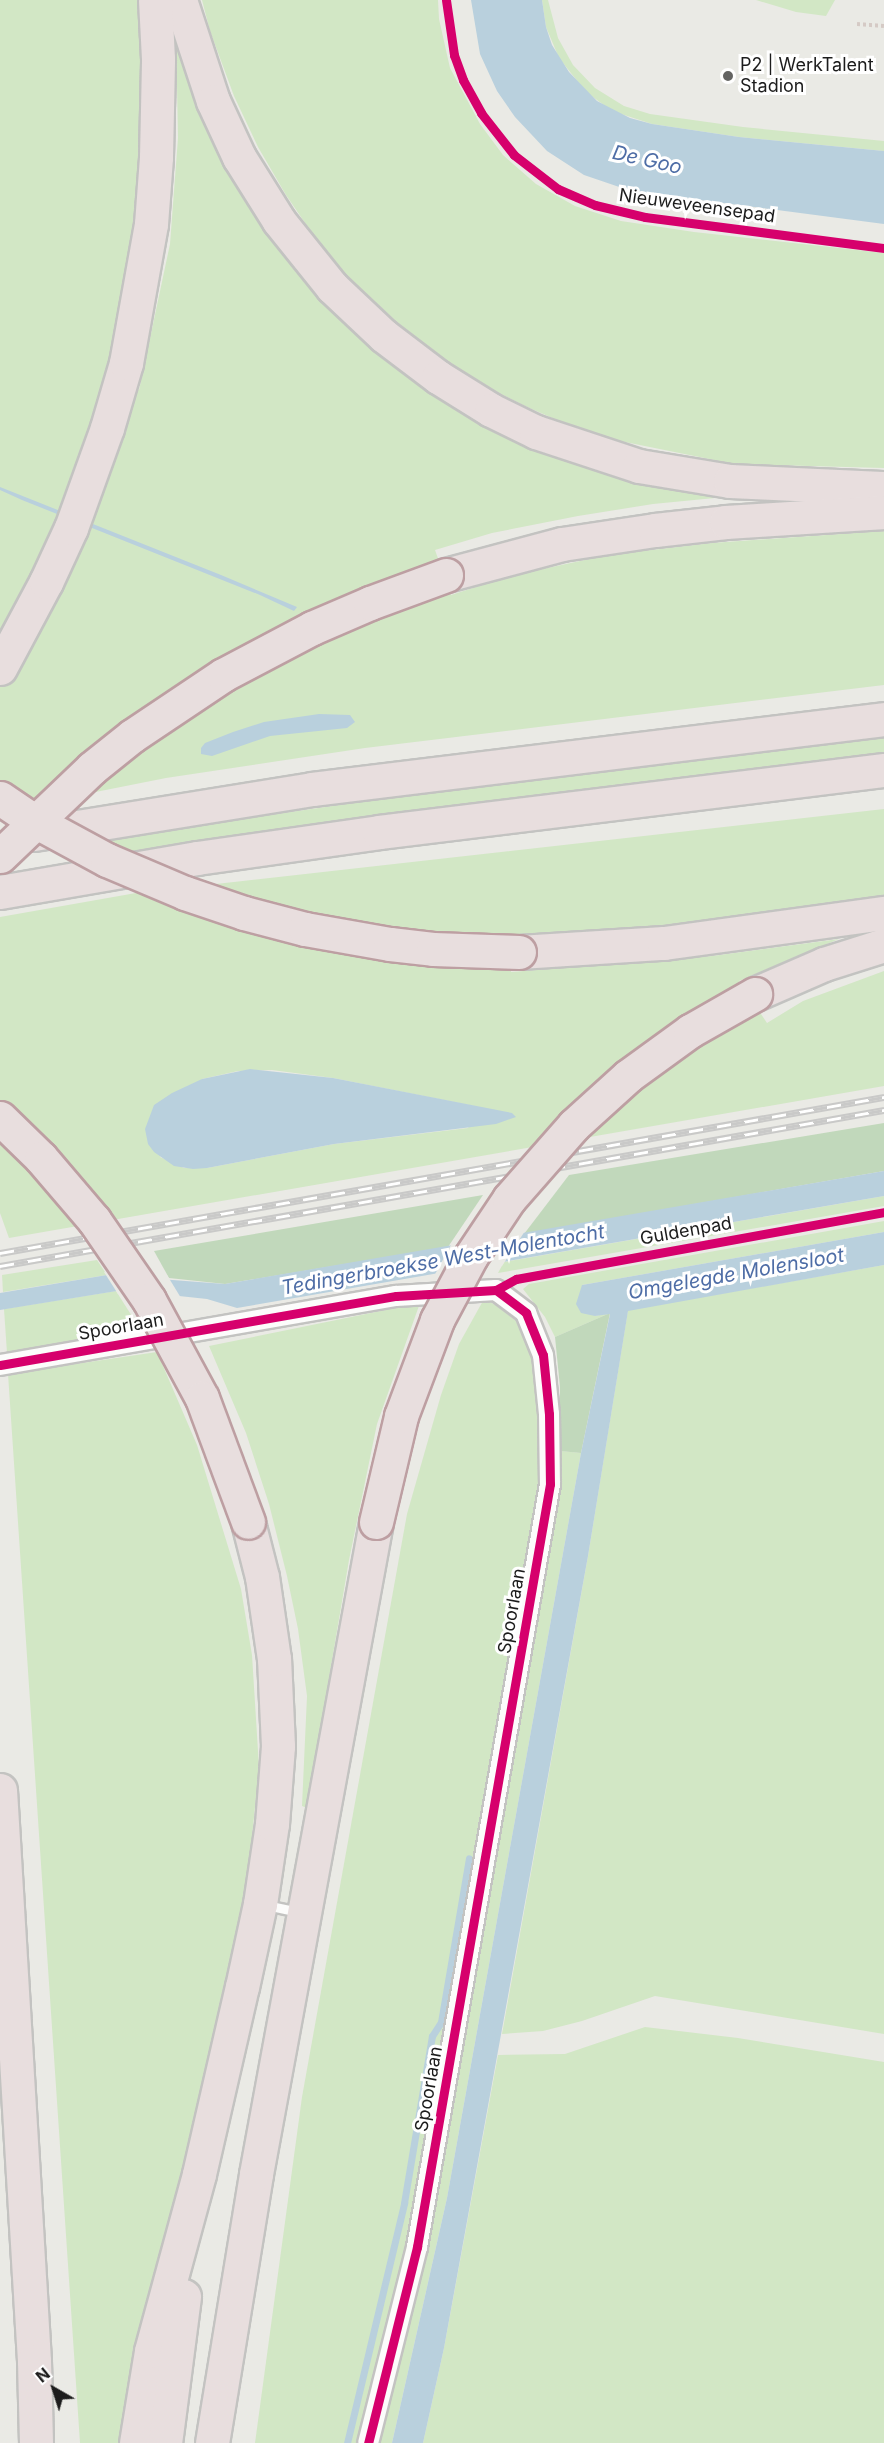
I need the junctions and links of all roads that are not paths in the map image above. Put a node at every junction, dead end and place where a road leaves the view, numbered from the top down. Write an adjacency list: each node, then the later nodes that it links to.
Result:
1 (155, 0): 5 (highway)
2 (180, 0): 3 (highway)
3 (884, 488)
4 (884, 512): 10 (highway, bridge)
5 (0, 668)
6 (884, 719): 9 (highway)
7 (884, 770): 11 (highway)
8 (0, 798): 12 (highway, bridge)
9 (0, 840)
10 (0, 856)
11 (0, 892)
12 (884, 913)
13 (884, 945): 18 (highway, bridge)
14 (0, 1118): 17 (highway, bridge)
15 (0, 1365): 26 (street, Spoorlaan)
16 (0, 1790): 20 (highway)
17 (260, 1904): 18 (lane); 19 (highway)
18 (306, 1913): 25 (highway)
19 (200, 2174): 23 (highway); 24 (highway)
20 (34, 2361): 21 (highway); 22 (highway)
21 (36, 2443)
22 (42, 2443)
23 (136, 2443)
24 (165, 2443)
25 (212, 2443)
26 (368, 2443)

